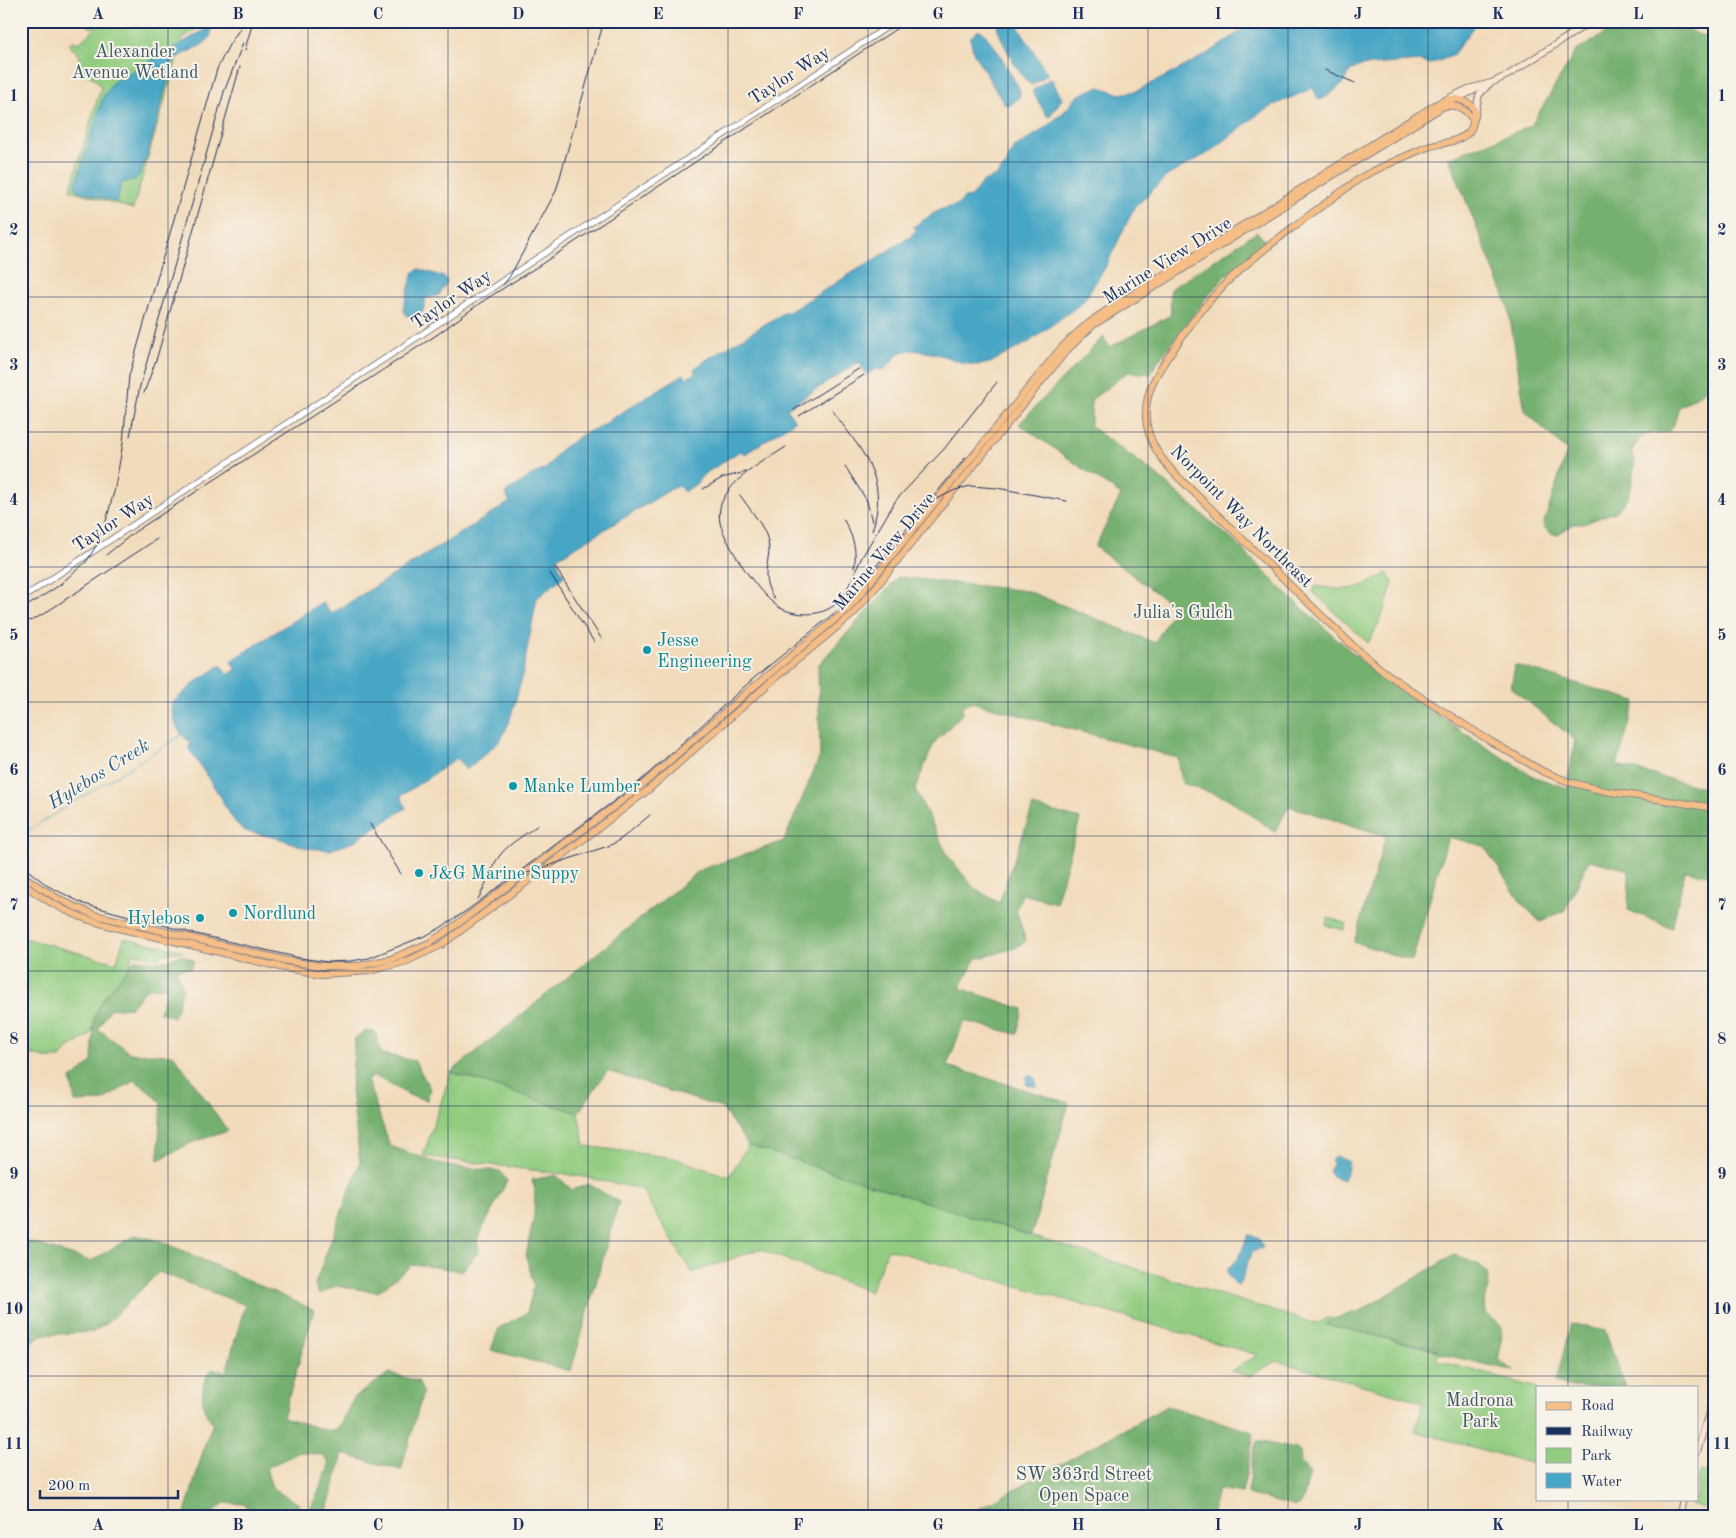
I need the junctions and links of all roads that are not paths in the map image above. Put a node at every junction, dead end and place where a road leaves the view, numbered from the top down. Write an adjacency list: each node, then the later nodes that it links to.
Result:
1 (896, 21): 10 (street, Taylor Way)
2 (1592, 21): 3 (main road, Marine View Drive)
3 (1488, 83): 4 (main road, Marine View Drive); 5 (main road, Marine View Drive); 9 (main road)
4 (1471, 93): 6 (main road, Marine View Drive); 7 (main road)
5 (1447, 99): 6 (main road); 12 (main road, Marine View Drive)
6 (1456, 99): 7 (main road); 8 (main road, Marine View Drive)
7 (1468, 103): 9 (main road)
8 (1443, 107): 9 (main road); 13 (main road, Marine View Drive)
9 (1473, 116): 11 (main road, Norpoint Way Northeast)
10 (21, 599)
11 (1715, 808)
12 (21, 874)
13 (21, 882)
14 (1715, 1393): 15 (main road)
15 (1698, 1449)
16 (1684, 1500): 17 (main road)
17 (1679, 1517)

